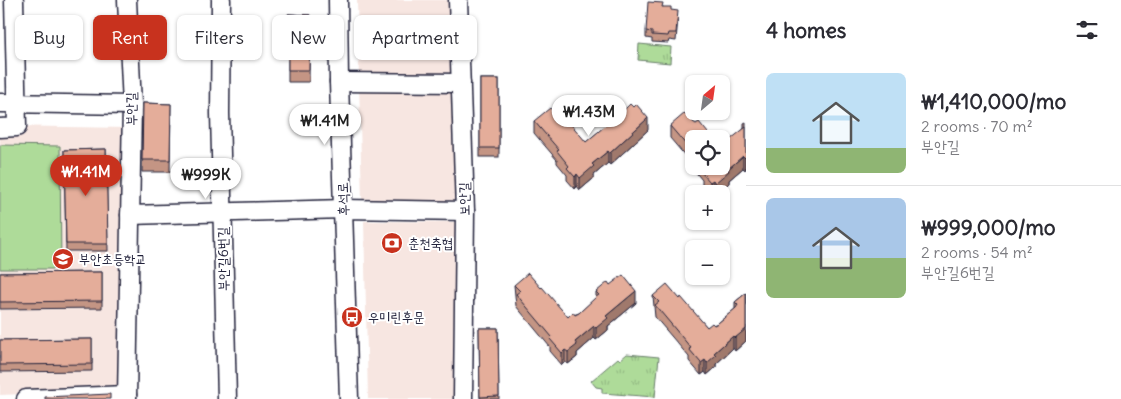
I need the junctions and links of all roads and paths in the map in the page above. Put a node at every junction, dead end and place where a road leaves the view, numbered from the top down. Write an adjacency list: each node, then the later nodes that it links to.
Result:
1 (14, 0): 8 (street)
2 (127, 0): 9 (street, 부안길)
3 (221, 0): 13 (street, 부안길6번길)
4 (338, 0): 6 (street, 후석로)
5 (458, 0): 7 (street, 보안길)
6 (339, 82): 7 (street); 11 (street, 후석로)
7 (461, 83): 12 (street, 보안길)
8 (8, 103): 9 (street); 10 (street)
9 (132, 104): 14 (street, 부안길)
10 (0, 128)
11 (344, 210): 12 (street); 13 (street); 18 (street, 후석로)
12 (465, 212): 19 (street, 보안길)
13 (222, 214): 14 (street); 17 (street, 부안길6번길)
14 (130, 215): 15 (street, 부안길)
15 (127, 397): 16 (street)
16 (26, 399)
17 (226, 399)
18 (349, 399)
19 (463, 399)

